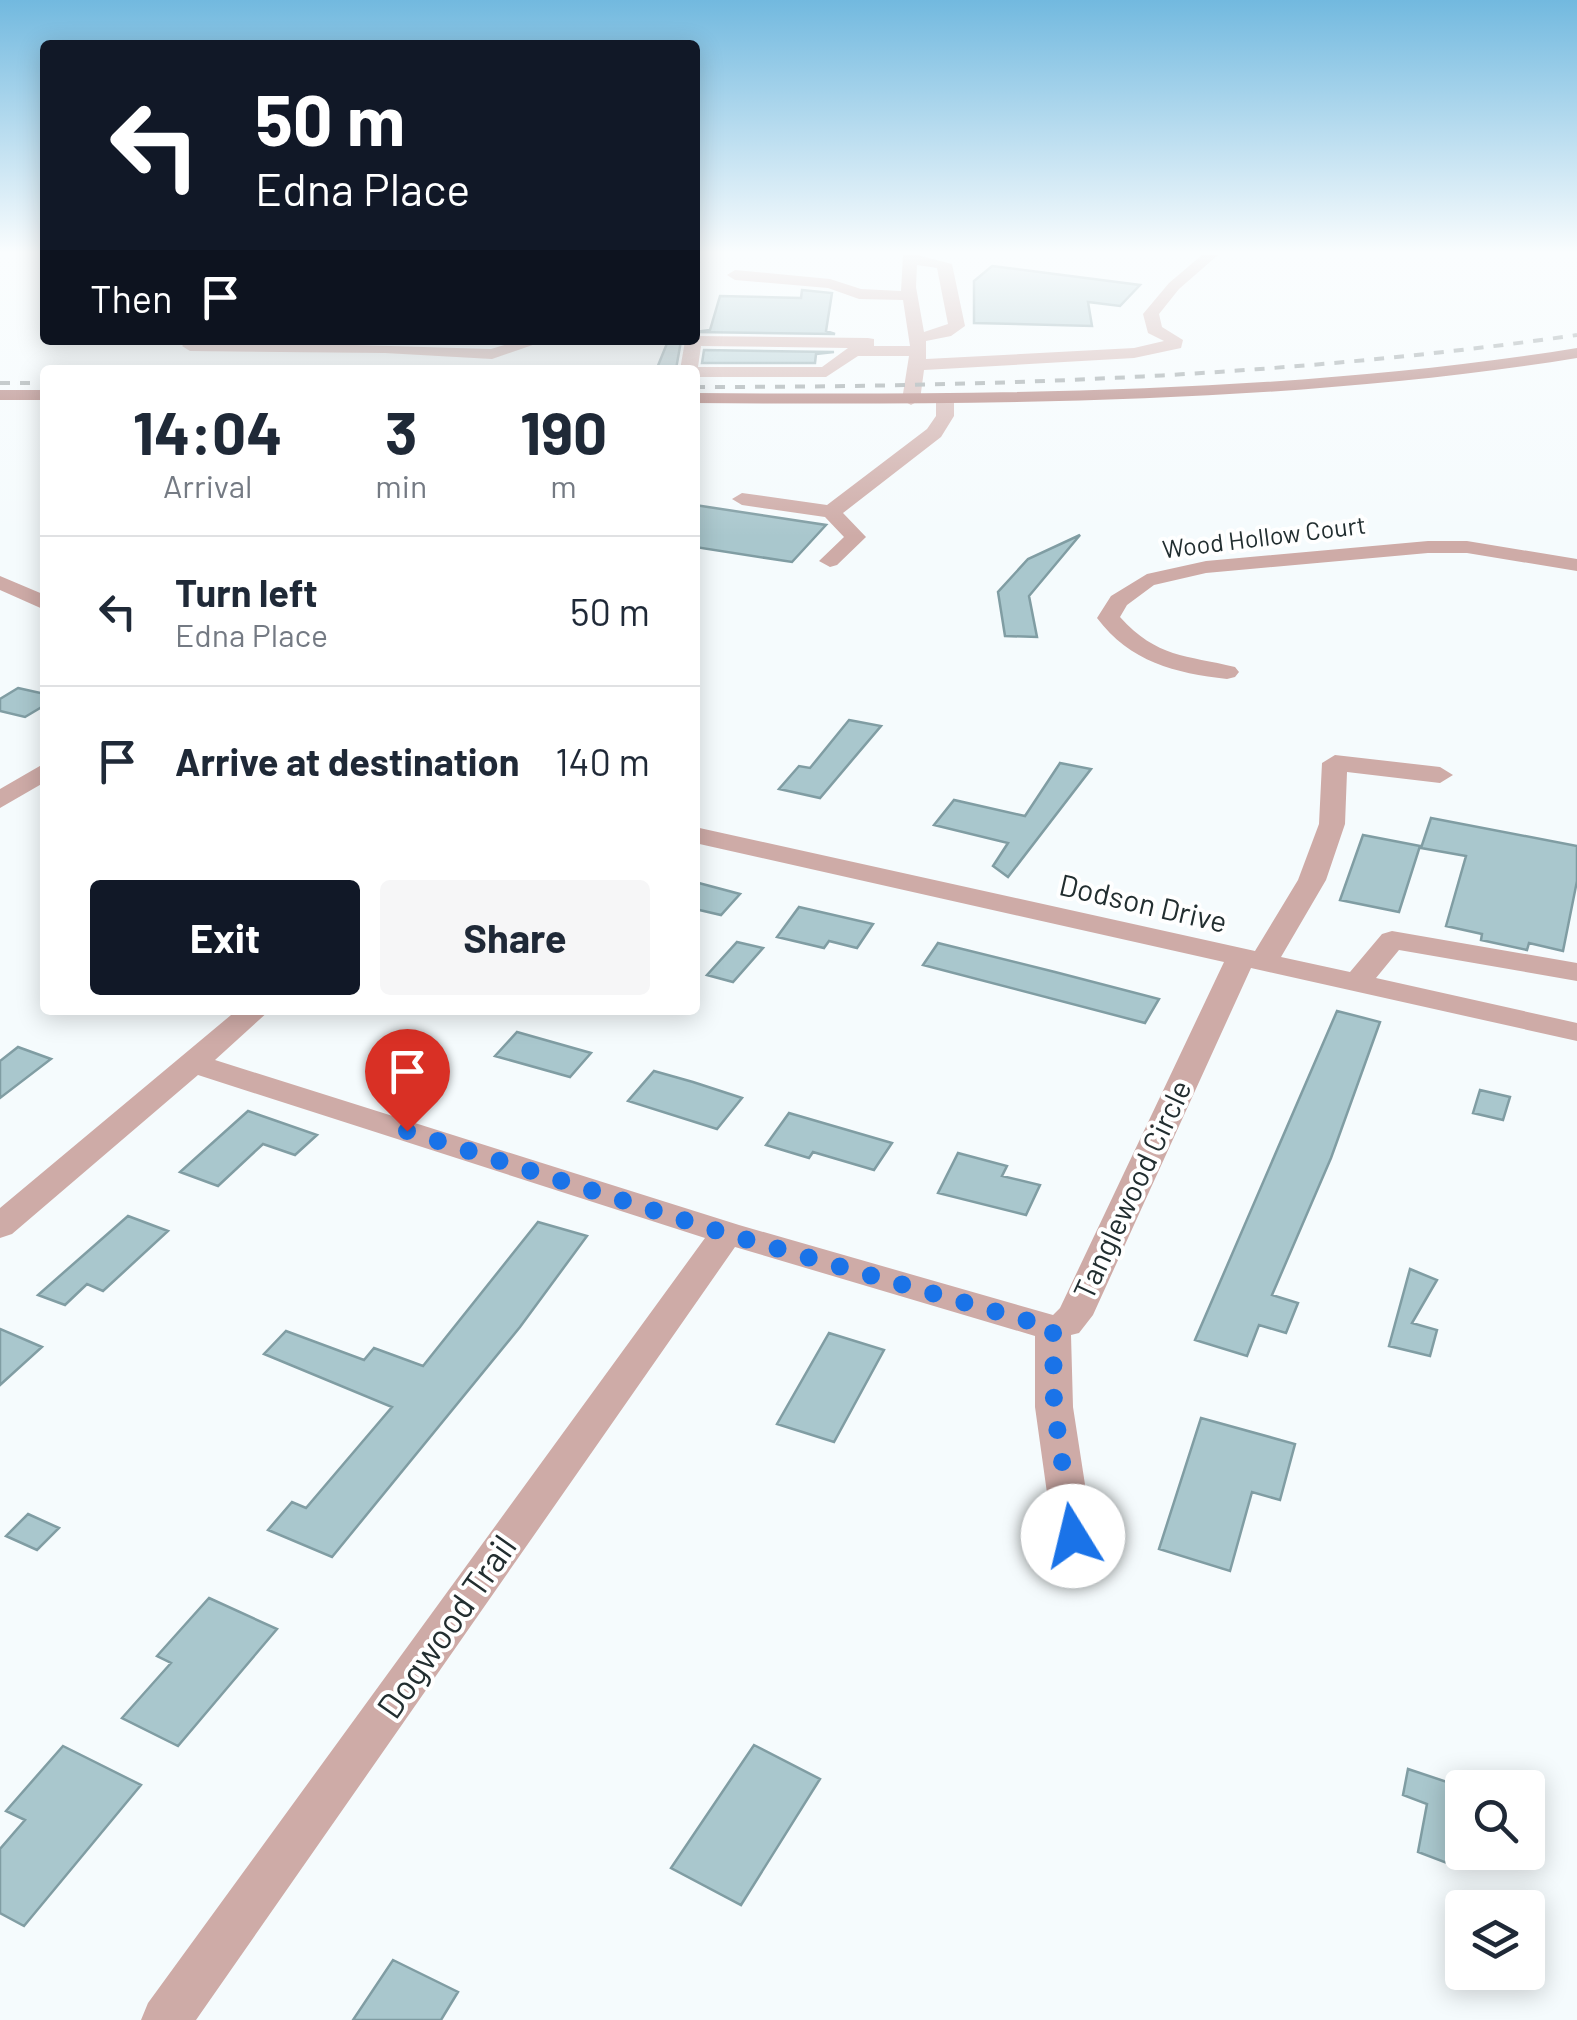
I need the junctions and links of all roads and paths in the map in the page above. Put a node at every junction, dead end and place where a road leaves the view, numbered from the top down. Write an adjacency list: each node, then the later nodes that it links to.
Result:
1 (313, 349): 2 (street)
2 (508, 349)
3 (920, 349): 6 (street)
4 (1151, 349): 6 (street)
5 (868, 351): 6 (street); 8 (street)
6 (917, 351): 13 (street)
7 (1577, 353): 12 (main road)
8 (700, 371)
9 (0, 395): 10 (main road)
10 (40, 395)
11 (700, 398): 13 (main road)
12 (945, 399): 13 (main road); 15 (street)
13 (912, 400)
14 (742, 499): 15 (street)
15 (831, 512): 16 (street)
16 (830, 561)
17 (1577, 566): 20 (street, Wood Hollow Court)
18 (0, 582): 19 (street)
19 (40, 601)
20 (1227, 672)
21 (40, 774): 23 (street)
22 (1440, 775): 25 (street, Tanglewood Circle)
23 (0, 800)
24 (700, 835): 25 (street, Dodson Drive)
25 (1251, 961): 27 (street, Dodson Drive); 33 (street, Tanglewood Circle)
26 (1577, 972): 27 (street)
27 (1356, 984): 29 (street, Dodson Drive)
28 (248, 1015): 30 (street)
29 (1577, 1032)
30 (194, 1063): 31 (street); 32 (street)
31 (0, 1226)
32 (727, 1234): 33 (street); 35 (street, Dogwood Trail)
33 (1053, 1328): 34 (street, Tanglewood Circle)
34 (1073, 1536)
35 (166, 2020)

